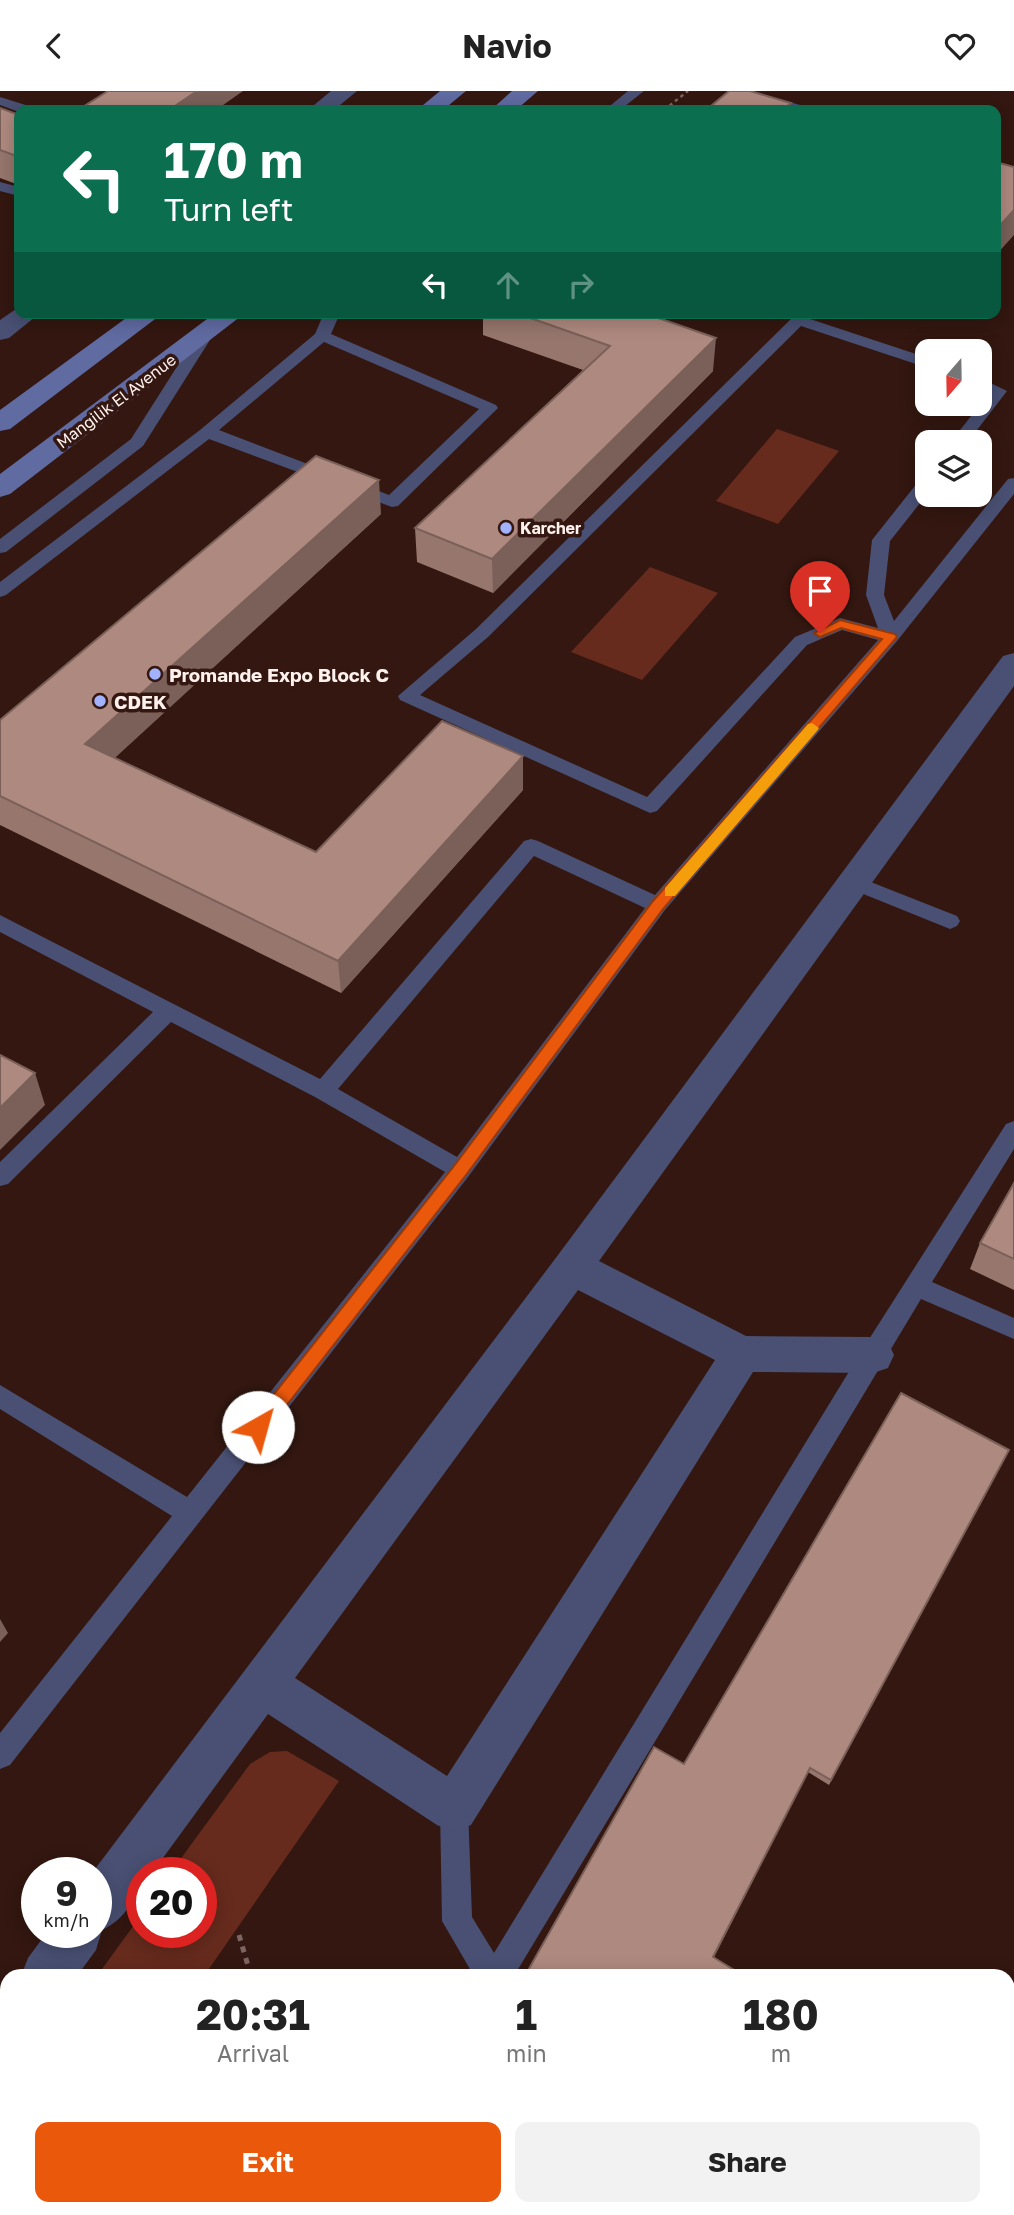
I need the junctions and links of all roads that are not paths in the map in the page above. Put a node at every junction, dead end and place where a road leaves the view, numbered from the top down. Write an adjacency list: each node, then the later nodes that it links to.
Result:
1 (346, 91): 6 (street)
2 (527, 91): 9 (main road)
3 (637, 91): 10 (lane)
4 (738, 91): 11 (lane)
5 (452, 93): 7 (lane); 8 (main road)
6 (326, 105)
7 (426, 105)
8 (435, 105)
9 (509, 105)
10 (619, 105)
11 (785, 105)
12 (142, 319): 21 (main road)
13 (224, 319): 16 (main road, Mangilik El Avenue)
14 (329, 319): 17 (lane)
15 (344, 319): 17 (lane)
16 (207, 332): 24 (main road, Mangilik El Avenue); 26 (lane)
17 (322, 336): 22 (lane); 22 (lane)
18 (915, 359): 28 (lane)
19 (992, 388): 20 (lane)
20 (992, 400)
21 (0, 423)
22 (206, 433): 27 (lane)
23 (1014, 483): 28 (lane)
24 (0, 488)
25 (915, 497): 28 (lane)
26 (0, 548)
27 (0, 591)
28 (891, 637): 31 (lane)
29 (1014, 663): 30 (street)
30 (853, 882): 32 (lane); 39 (street)
31 (658, 905): 35 (lane); 37 (lane)
32 (950, 921)
33 (0, 923): 34 (lane)
34 (168, 1011): 35 (lane); 38 (lane)
35 (323, 1091): 37 (lane)
36 (1014, 1130): 40 (lane)
37 (460, 1170): 45 (lane)
38 (0, 1177)
39 (572, 1267): 42 (street); 46 (street)
40 (917, 1286): 41 (lane); 43 (lane)
41 (1014, 1329)
42 (742, 1354): 43 (street); 48 (street)
43 (873, 1355): 53 (lane)
44 (0, 1396): 45 (lane)
45 (191, 1513): 47 (lane)
46 (263, 1683): 48 (street); 49 (street)
47 (0, 1755)
48 (454, 1808): 52 (lane)
49 (112, 1886)
50 (66, 1948): 51 (street)
51 (51, 1969)
52 (487, 1969)
53 (501, 1969)

